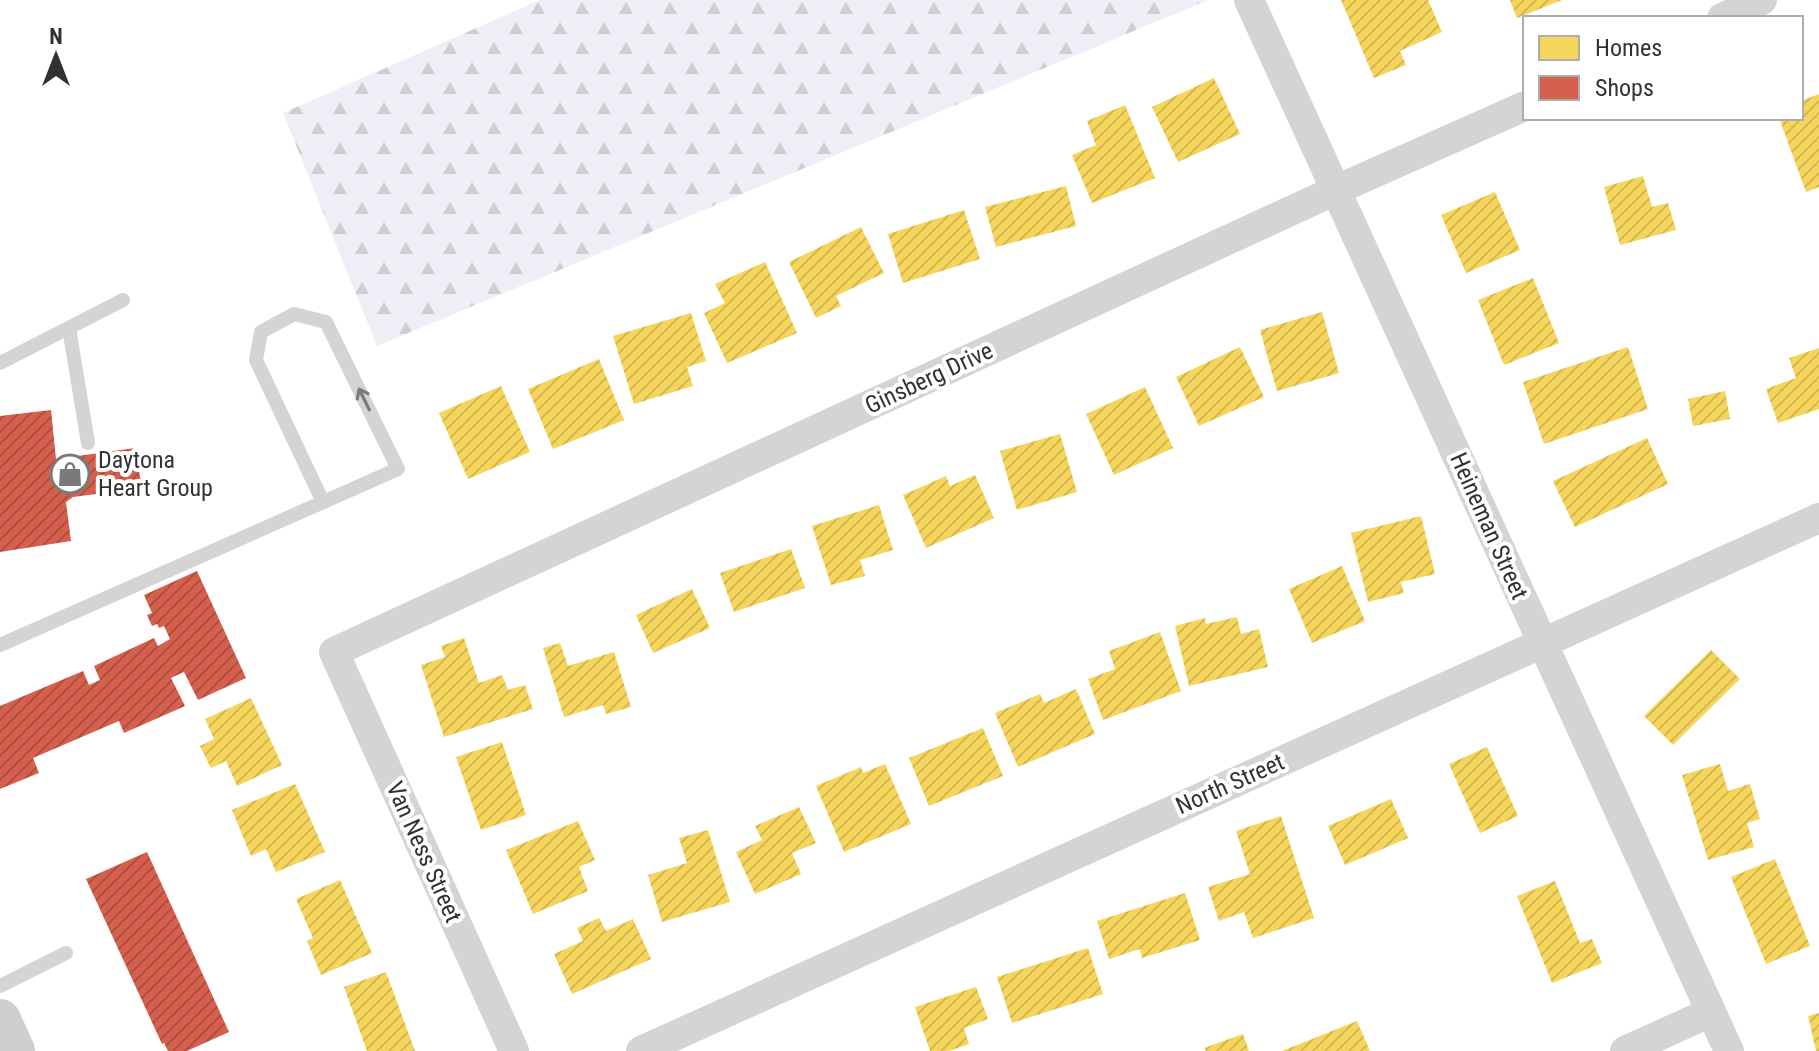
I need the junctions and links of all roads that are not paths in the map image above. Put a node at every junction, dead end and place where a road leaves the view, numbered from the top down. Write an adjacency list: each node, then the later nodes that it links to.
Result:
1 (1249, 0): 5 (street, Heineman Street)
2 (1762, 0): 3 (street)
3 (1726, 16)
4 (1523, 107): 5 (street, Ginsberg Drive)
5 (1336, 190): 12 (street, Heineman Street); 14 (street, Ginsberg Drive)
6 (123, 300): 7 (lane)
7 (69, 328): 8 (lane); 9 (lane)
8 (0, 363)
9 (88, 443)
10 (323, 502): 10 (lane, one-way to 10); 13 (lane)
11 (1819, 518): 12 (street, North Street)
12 (1542, 643): 17 (street, Heineman Street); 21 (street, North Street)
13 (0, 645)
14 (334, 652): 20 (street, Van Ness Street)
15 (66, 953): 16 (lane)
16 (0, 986)
17 (1711, 1012): 22 (street); 23 (street, Heineman Street)
18 (0, 1020): 19 (main road)
19 (14, 1051)
20 (514, 1051)
21 (641, 1051)
22 (1625, 1051)
23 (1729, 1051)

